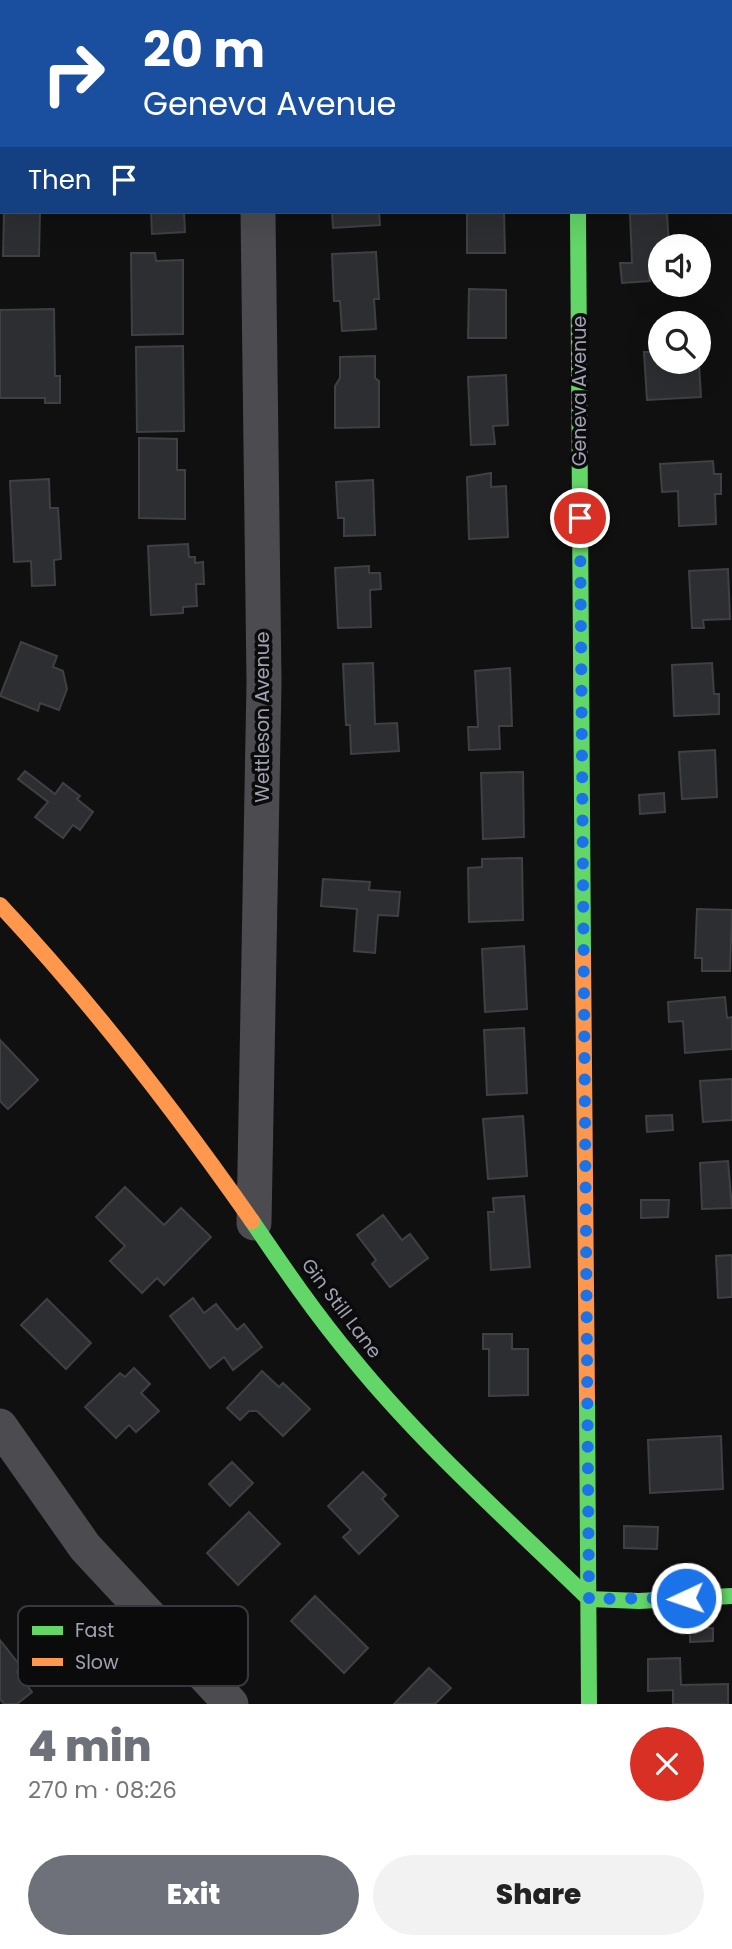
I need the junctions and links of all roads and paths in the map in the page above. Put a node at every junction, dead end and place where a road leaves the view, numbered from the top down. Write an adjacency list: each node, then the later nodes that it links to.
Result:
1 (258, 214): 4 (street, Wettleson Avenue)
2 (578, 214): 7 (street, Geneva Avenue)
3 (0, 905): 4 (street, Gin Still Lane)
4 (254, 1223): 7 (street, Gin Still Lane)
5 (0, 1426): 8 (street)
6 (732, 1596): 7 (street)
7 (589, 1599): 11 (street, Geneva Avenue)
8 (140, 1606)
9 (214, 1686): 10 (street)
10 (231, 1704)
11 (589, 1704)

